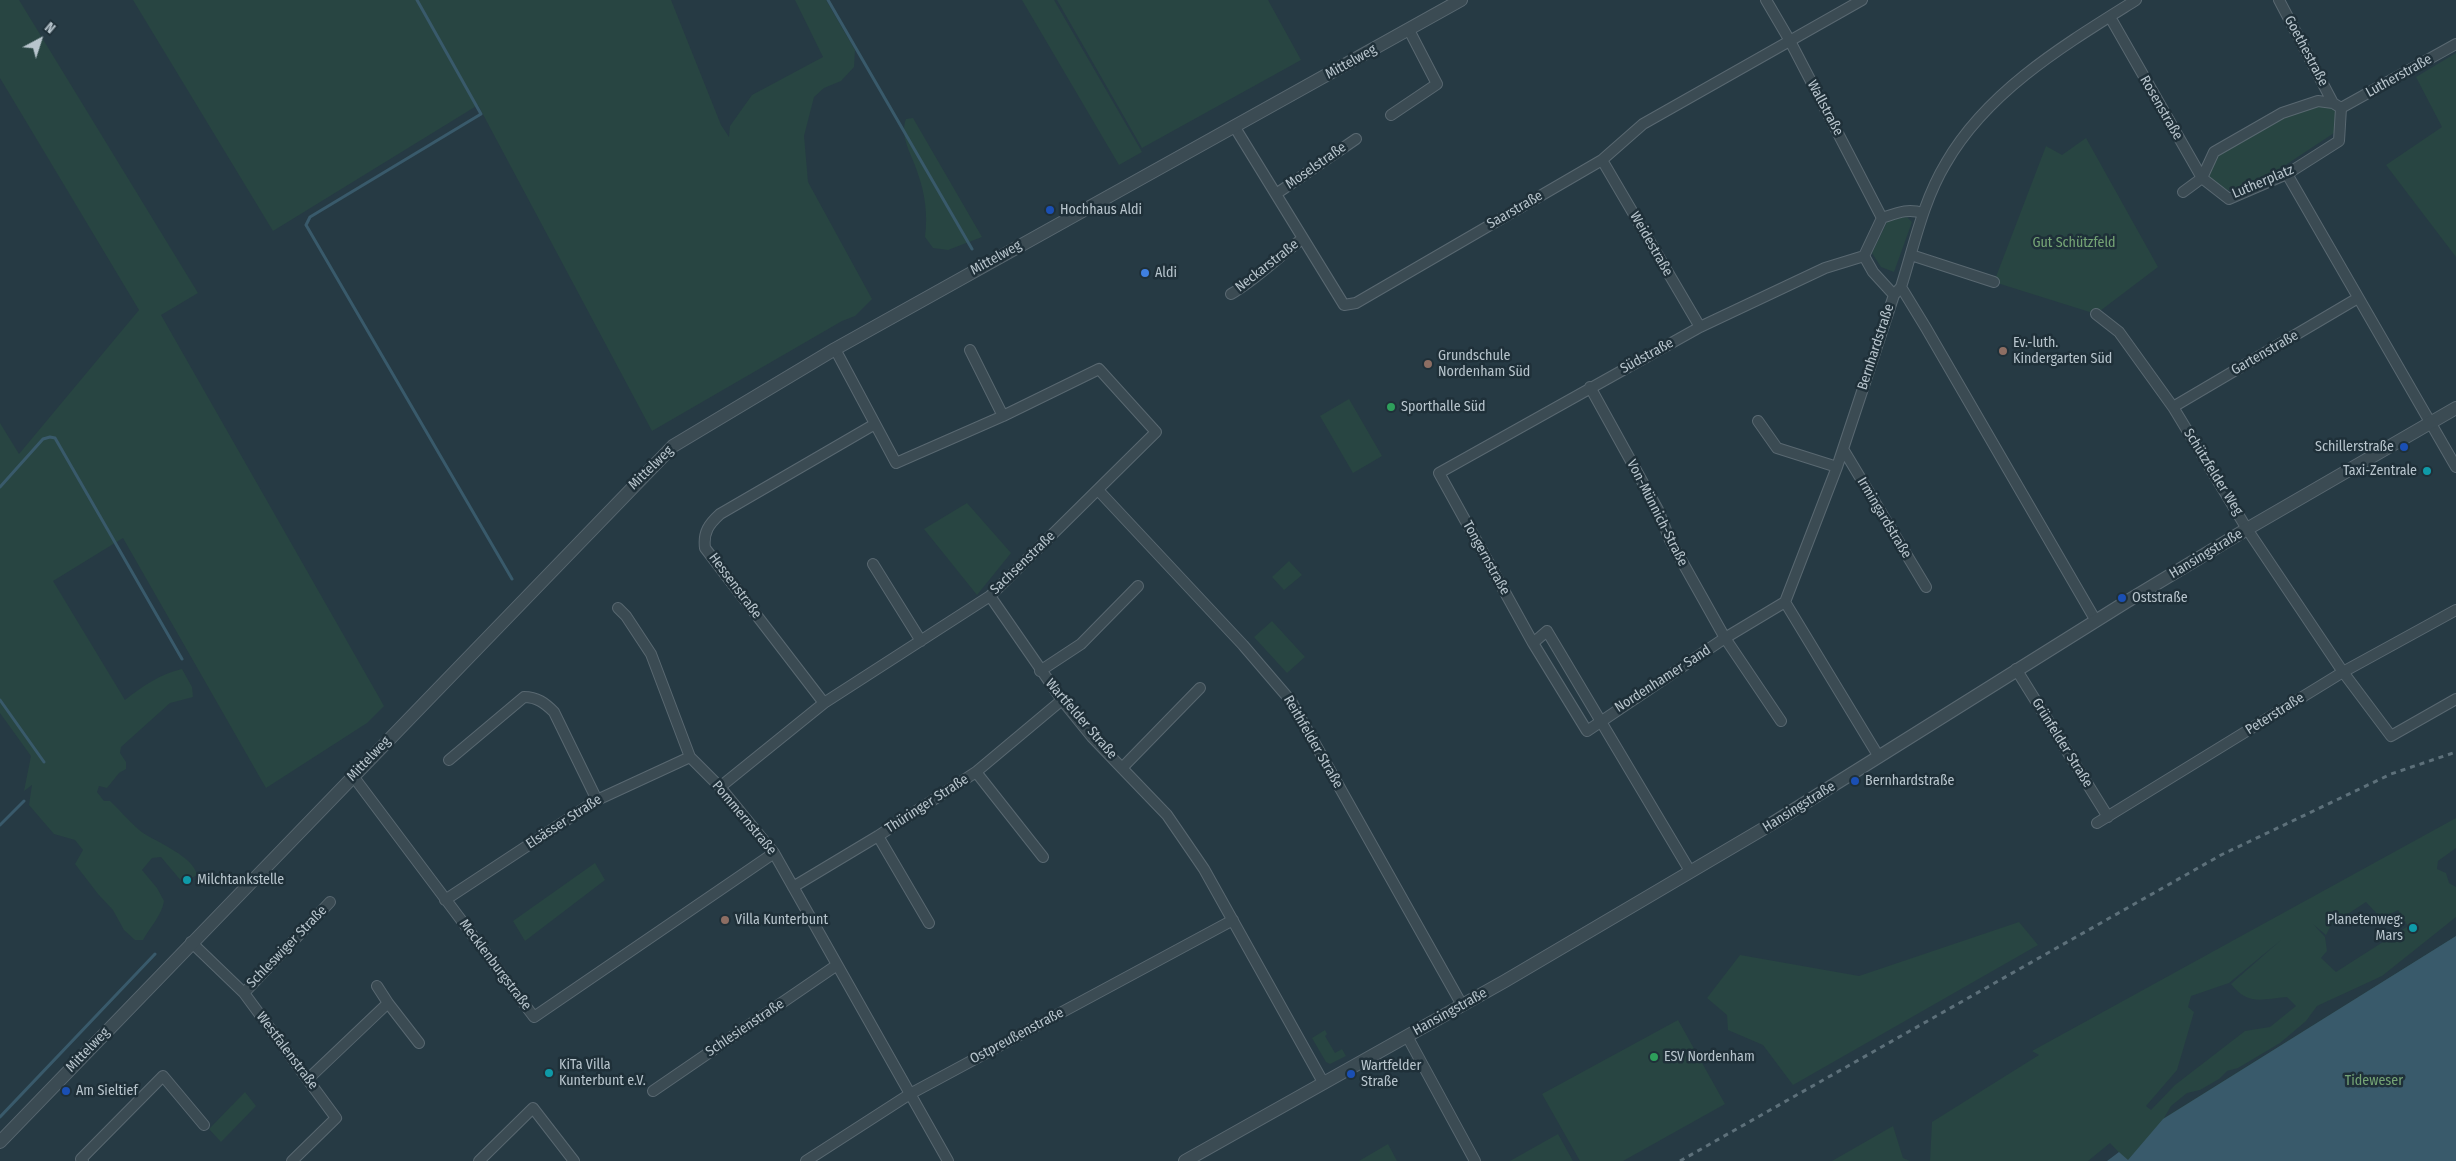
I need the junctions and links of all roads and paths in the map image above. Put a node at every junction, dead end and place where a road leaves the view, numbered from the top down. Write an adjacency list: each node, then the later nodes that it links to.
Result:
1 (1461, 0): 7 (street, Mittelweg)
2 (1766, 0): 8 (street, Wallstraße)
3 (1862, 0): 8 (street, Saarstraße)
4 (2136, 0): 6 (street, Bernhardstraße)
5 (2279, 0): 10 (street, Goethestraße)
6 (2110, 17): 16 (street, Rosenstraße); 19 (street, Bernhardstraße)
7 (1410, 30): 11 (street); 12 (street, Mittelweg)
8 (1790, 41): 14 (street, Saarstraße); 20 (street, Wallstraße)
9 (2456, 44): 10 (street, Lutherstraße)
10 (2337, 106): 15 (street, Lutherplatz); 16 (street)
11 (1391, 115)
12 (1234, 126): 18 (street, Saarstraße); 30 (street, Mittelweg)
13 (1356, 139): 18 (street, Moselstraße)
14 (1602, 160): 21 (street, Saarstraße); 29 (street, Weidestraße)
15 (2287, 174): 16 (street, Lutherplatz); 27 (street)
16 (2202, 178): 17 (street)
17 (2183, 192)
18 (1276, 194): 21 (street, Saarstraße)
19 (1923, 213): 20 (street); 22 (street, Bernhardstraße)
20 (1882, 218): 23 (street)
21 (1302, 239): 26 (street, Neckarstraße)
22 (1911, 255): 24 (street); 25 (street, Bernhardstraße)
23 (1864, 256): 25 (street); 29 (street, Südstraße)
24 (1994, 282)
25 (1897, 291): 39 (street, Bernhardstraße); 52 (street)
26 (1231, 294)
27 (2358, 298): 33 (street, Gartenstraße); 37 (street)
28 (2096, 314): 33 (street, Schützfelder Weg)
29 (1700, 328): 32 (street, Südstraße)
30 (835, 349): 38 (street, Sachsenstraße); 70 (street, Mittelweg)
31 (970, 350): 35 (street)
32 (1590, 388): 42 (street, Südstraße); 53 (street, Von-Münnich-Straße)
33 (2173, 407): 44 (street, Schützfelder Weg)
34 (2456, 408): 37 (street, Hansingstraße)
35 (1003, 416): 38 (street, Sachsenstraße); 43 (street, Sachsenstraße)
36 (1758, 421): 40 (street)
37 (2430, 423): 41 (street); 44 (street, Hansingstraße)
38 (875, 424): 62 (street, Hessenstraße)
39 (1843, 449): 40 (street, Bernhardstraße); 47 (street, Irmingardstraße)
40 (1837, 467): 49 (street, Bernhardstraße)
41 (2456, 467)
42 (1439, 473): 55 (street, Tongernstraße)
43 (1098, 490): 48 (street, Sachsenstraße); 89 (street, Reithfelder Straße)
44 (2248, 529): 52 (street, Hansingstraße); 58 (street, Schützfelder Weg)
45 (873, 564): 54 (street)
46 (1138, 586): 57 (street, Wartfelder Straße)
47 (1926, 587)
48 (990, 596): 54 (street, Sachsenstraße); 57 (street, Wartfelder Straße)
49 (1785, 602): 53 (street, Nordenhamer Sand); 66 (street)
50 (618, 608): 65 (street, Pommernstraße)
51 (2456, 610): 58 (street, Peterstraße)
52 (2096, 621): 56 (street, Hansingstraße)
53 (1725, 638): 63 (street, Nordenhamer Sand); 64 (street, Nordenhamer Sand)
54 (921, 641): 62 (street, Sachsenstraße)
55 (1533, 643): 63 (street, Tongernstraße); 63 (street)
56 (2016, 669): 66 (street, Hansingstraße); 73 (street, Grünfelder Straße)
57 (1040, 671): 61 (street, Wartfelder Straße)
58 (2343, 672): 60 (street, Schützfelder Weg); 73 (street, Peterstraße)
59 (1200, 688): 68 (street, Wartfelder Straße)
60 (2456, 699)
61 (1062, 700): 68 (street, Wartfelder Straße); 69 (street, Thüringer Straße)
62 (824, 703): 71 (street, Sachsenstraße)
63 (1601, 720): 78 (street)
64 (1781, 721)
65 (690, 757): 71 (street, Pommernstraße); 72 (street, Elsässer Straße)
66 (1879, 757): 78 (street, Hansingstraße)
67 (449, 760): 72 (street)
68 (1123, 767): 82 (street, Wartfelder Straße)
69 (976, 772): 75 (street, Thüringer Straße); 77 (street, Thüringer Straße)
70 (353, 776): 80 (street, Mecklenburgstraße); 84 (street, Mittelweg)
71 (720, 787): 76 (street, Pommernstraße)
72 (597, 800): 80 (street, Elsässer Straße)
73 (2108, 817): 74 (street, Peterstraße)
74 (2097, 823)
75 (878, 836): 79 (street, Thüringer Straße); 83 (street, Thüringer Straße)
76 (774, 852): 79 (street, Pommernstraße); 80 (street, Mecklenburgstraße)
77 (1043, 857)
78 (1690, 872): 89 (street, Hansingstraße)
79 (793, 887): 85 (street, Pommernstraße)
80 (445, 900)
81 (330, 902): 87 (street, Schleswiger Straße)
82 (1233, 920): 93 (street, Wartfelder Straße); 95 (street, Ostpreußenstraße)
83 (929, 923)
84 (191, 942): 87 (street, Westfalenstraße); 97 (street, Mittelweg)
85 (837, 965): 94 (street, Schlesienstraße); 95 (street, Pommernstraße)
86 (377, 986): 88 (street)
87 (244, 993): 92 (street, Westfalenstraße)
88 (388, 1003): 91 (street); 92 (street)
89 (1462, 1005): 90 (street, Hansingstraße)
90 (1407, 1036): 93 (street, Hansingstraße); 105 (street)
91 (418, 1043)
92 (308, 1079): 99 (street, Westfalenstraße)
93 (1323, 1082): 104 (street, Hansingstraße)
94 (653, 1091)
95 (910, 1094): 102 (street, Ostpreußenstraße); 103 (street, Pommernstraße)
96 (204, 1125): 98 (street)
97 (0, 1142)
98 (83, 1161)
99 (292, 1161)
100 (479, 1161): 101 (street)
101 (574, 1161)
102 (806, 1161)
103 (948, 1161)
104 (1185, 1161)
105 (1475, 1161)

